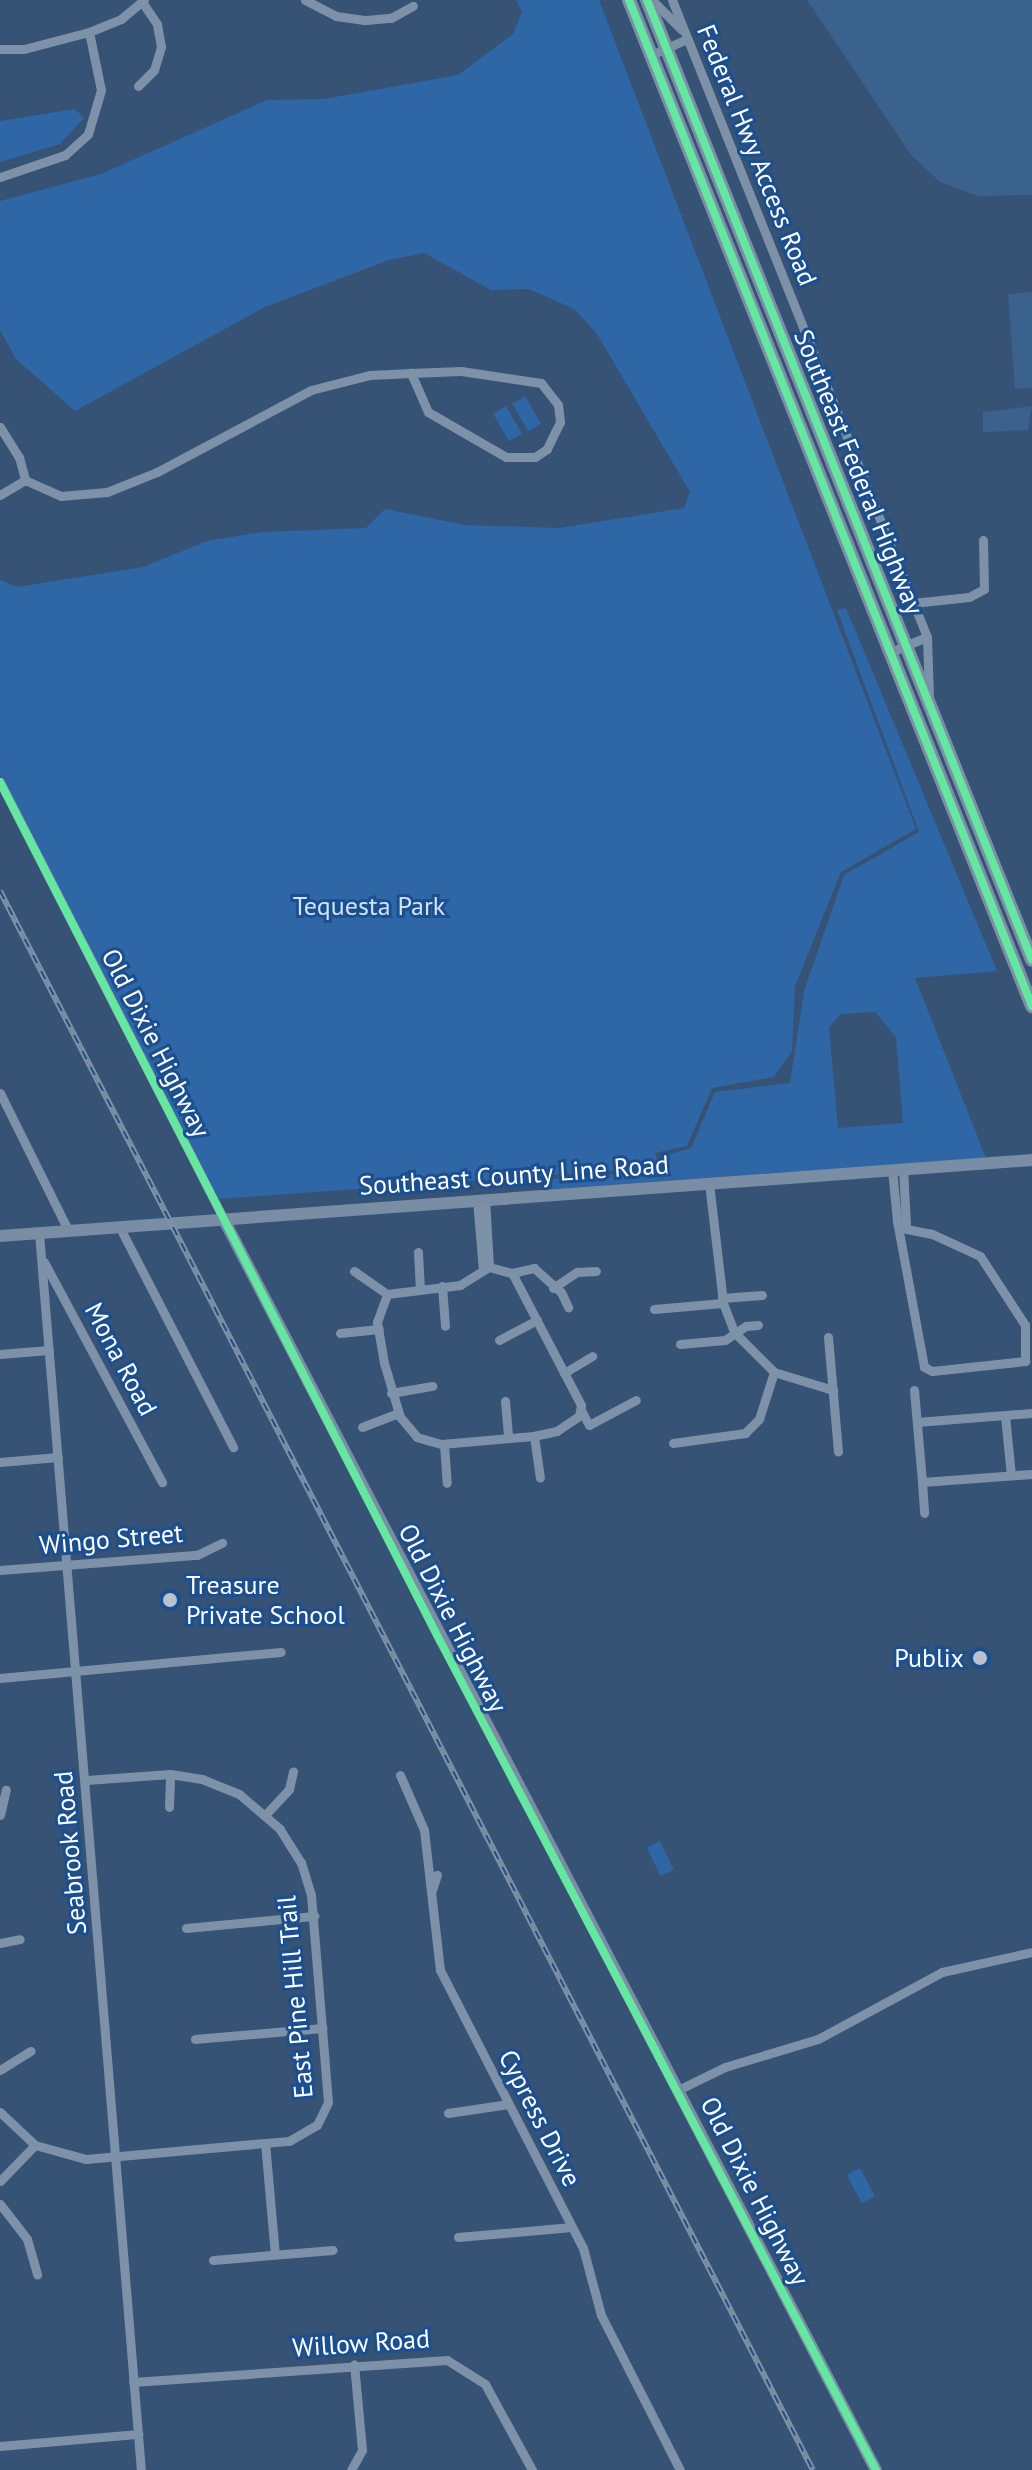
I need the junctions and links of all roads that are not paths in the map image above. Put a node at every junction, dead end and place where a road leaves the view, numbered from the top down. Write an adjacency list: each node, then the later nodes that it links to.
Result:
1 (305, 0): 6 (street)
2 (629, 0): 11 (main road, Southeast Federal Highway)
3 (650, 0): 8 (street); 9 (main road, Southeast Federal Highway)
4 (672, 0): 8 (street, Federal Hwy Access Road)
5 (143, 1): 7 (street); 12 (street)
6 (413, 6)
7 (89, 32): 10 (street); 13 (street)
8 (686, 36): 9 (street); 19 (street, Federal Hwy Access Road)
9 (667, 48): 11 (street); 21 (main road, Southeast Federal Highway)
10 (0, 49)
11 (651, 55): 22 (main road, Southeast Federal Highway)
12 (138, 86)
13 (0, 177)
14 (411, 373): 14 (street); 16 (street)
15 (0, 427): 16 (street)
16 (25, 480): 17 (street)
17 (0, 495)
18 (983, 540): 19 (street)
19 (913, 603): 20 (street, Federal Hwy Access Road)
20 (927, 637): 21 (street); 23 (street, Federal Hwy Access Road)
21 (907, 646): 22 (street); 23 (main road, Southeast Federal Highway)
22 (891, 652): 25 (main road, Southeast Federal Highway)
23 (929, 703): 26 (main road, Southeast Federal Highway)
24 (0, 782): 35 (street, Old Dixie Highway)
25 (1013, 957): 27 (main road); 28 (main road, Southeast Federal Highway)
26 (1032, 960)
27 (1032, 974)
28 (1032, 1006)
29 (0, 1093): 30 (street)
30 (3, 1105): 38 (street)
31 (1032, 1160): 32 (street, Southeast County Line Road)
32 (898, 1169): 33 (street, Southeast County Line Road); 37 (street)
33 (709, 1183): 34 (street, Southeast County Line Road); 52 (street)
34 (481, 1200): 35 (street, Southeast County Line Road); 43 (street)
35 (223, 1218): 36 (street, Southeast County Line Road); 121 (street, Old Dixie Highway)
36 (119, 1226): 38 (street, Southeast County Line Road); 85 (street)
37 (904, 1227): 37 (street)
38 (68, 1230): 39 (street, Southeast County Line Road)
39 (39, 1233): 40 (street, Southeast County Line Road); 42 (street, Seabrook Road)
40 (0, 1236)
41 (418, 1252): 48 (street)
42 (41, 1256): 64 (street, Seabrook Road); 92 (street, Mona Road)
43 (486, 1269): 46 (street); 47 (street)
44 (354, 1271): 50 (street)
45 (596, 1271): 49 (street)
46 (512, 1273): 49 (street); 55 (street)
47 (442, 1286): 48 (street); 57 (street)
48 (420, 1287): 50 (street)
49 (553, 1288): 53 (street)
50 (387, 1294): 58 (street)
51 (762, 1295): 52 (street)
52 (722, 1301): 54 (street); 60 (street)
53 (568, 1307)
54 (654, 1309)
55 (537, 1320): 62 (street); 68 (street)
56 (758, 1325): 60 (street)
57 (445, 1326)
58 (379, 1329): 59 (street); 72 (street)
59 (340, 1333)
60 (736, 1335): 63 (street); 67 (street)
61 (828, 1337): 70 (street)
62 (499, 1340)
63 (680, 1344)
64 (49, 1350): 65 (street); 87 (street, Seabrook Road)
65 (0, 1354)
66 (592, 1356): 68 (street)
67 (774, 1372): 70 (street); 83 (street)
68 (564, 1373): 75 (street)
69 (432, 1386): 72 (street)
70 (833, 1390): 86 (street)
71 (914, 1390): 79 (street)
72 (391, 1393): 76 (street)
73 (636, 1400): 75 (street)
74 (505, 1401): 82 (street)
75 (581, 1410): 81 (street)
76 (398, 1413): 80 (street); 84 (street)
77 (1032, 1413): 78 (street)
78 (1005, 1416): 79 (street); 90 (street)
79 (917, 1422): 93 (street)
80 (362, 1427)
81 (534, 1436): 82 (street); 91 (street)
82 (508, 1438): 84 (street)
83 (673, 1443)
84 (444, 1444): 94 (street)
85 (233, 1447)
86 (838, 1452)
87 (58, 1457): 88 (street); 97 (street, Seabrook Road)
88 (0, 1462)
89 (1032, 1474): 90 (street)
90 (1011, 1475): 93 (street)
91 (540, 1478)
92 (162, 1482)
93 (922, 1482): 95 (street)
94 (447, 1483)
95 (924, 1513)
96 (222, 1543): 97 (street, Wingo Street)
97 (68, 1565): 98 (street, Wingo Street); 100 (street, Seabrook Road)
98 (0, 1570)
99 (281, 1652): 100 (street)
100 (77, 1672): 101 (street); 105 (street, Seabrook Road)
101 (0, 1678)
102 (293, 1771): 108 (street)
103 (170, 1774): 105 (street, East Pine Hill Trail); 107 (street); 108 (street, East Pine Hill Trail)
104 (400, 1775): 111 (street, Cypress Drive)
105 (86, 1780): 127 (street, Seabrook Road)
106 (6, 1790): 109 (street)
107 (169, 1807)
108 (266, 1814): 112 (street, East Pine Hill Trail)
109 (0, 1815)
110 (437, 1875): 111 (street)
111 (430, 1906): 122 (street, Cypress Drive)
112 (314, 1916): 113 (street); 117 (street, East Pine Hill Trail)
113 (186, 1928)
114 (20, 1939): 115 (street)
115 (0, 1943)
116 (1032, 1952): 121 (street)
117 (323, 2028): 118 (street); 125 (street, East Pine Hill Trail)
118 (195, 2039)
119 (30, 2051): 120 (street)
120 (0, 2070)
121 (680, 2089): 144 (street, Old Dixie Highway)
122 (508, 2104): 124 (street); 130 (street, Cypress Drive)
123 (0, 2112): 126 (street)
124 (448, 2113)
125 (265, 2143): 127 (street, East Pine Hill Trail); 133 (street)
126 (35, 2145): 127 (street, East Pine Hill Trail); 128 (street)
127 (118, 2156): 137 (street, Seabrook Road)
128 (0, 2181)
129 (0, 2204): 135 (street)
130 (572, 2227): 131 (street); 143 (street, Cypress Drive)
131 (458, 2237)
132 (333, 2250): 133 (street)
133 (275, 2255): 134 (street)
134 (213, 2260)
135 (37, 2275)
136 (354, 2364): 137 (street, Willow Road); 141 (street); 142 (street, Willow Road)
137 (133, 2382): 138 (street, Seabrook Road)
138 (138, 2434): 139 (street); 140 (street, Seabrook Road)
139 (0, 2446)
140 (141, 2470)
141 (351, 2470)
142 (532, 2470)
143 (680, 2470)
144 (876, 2470)

